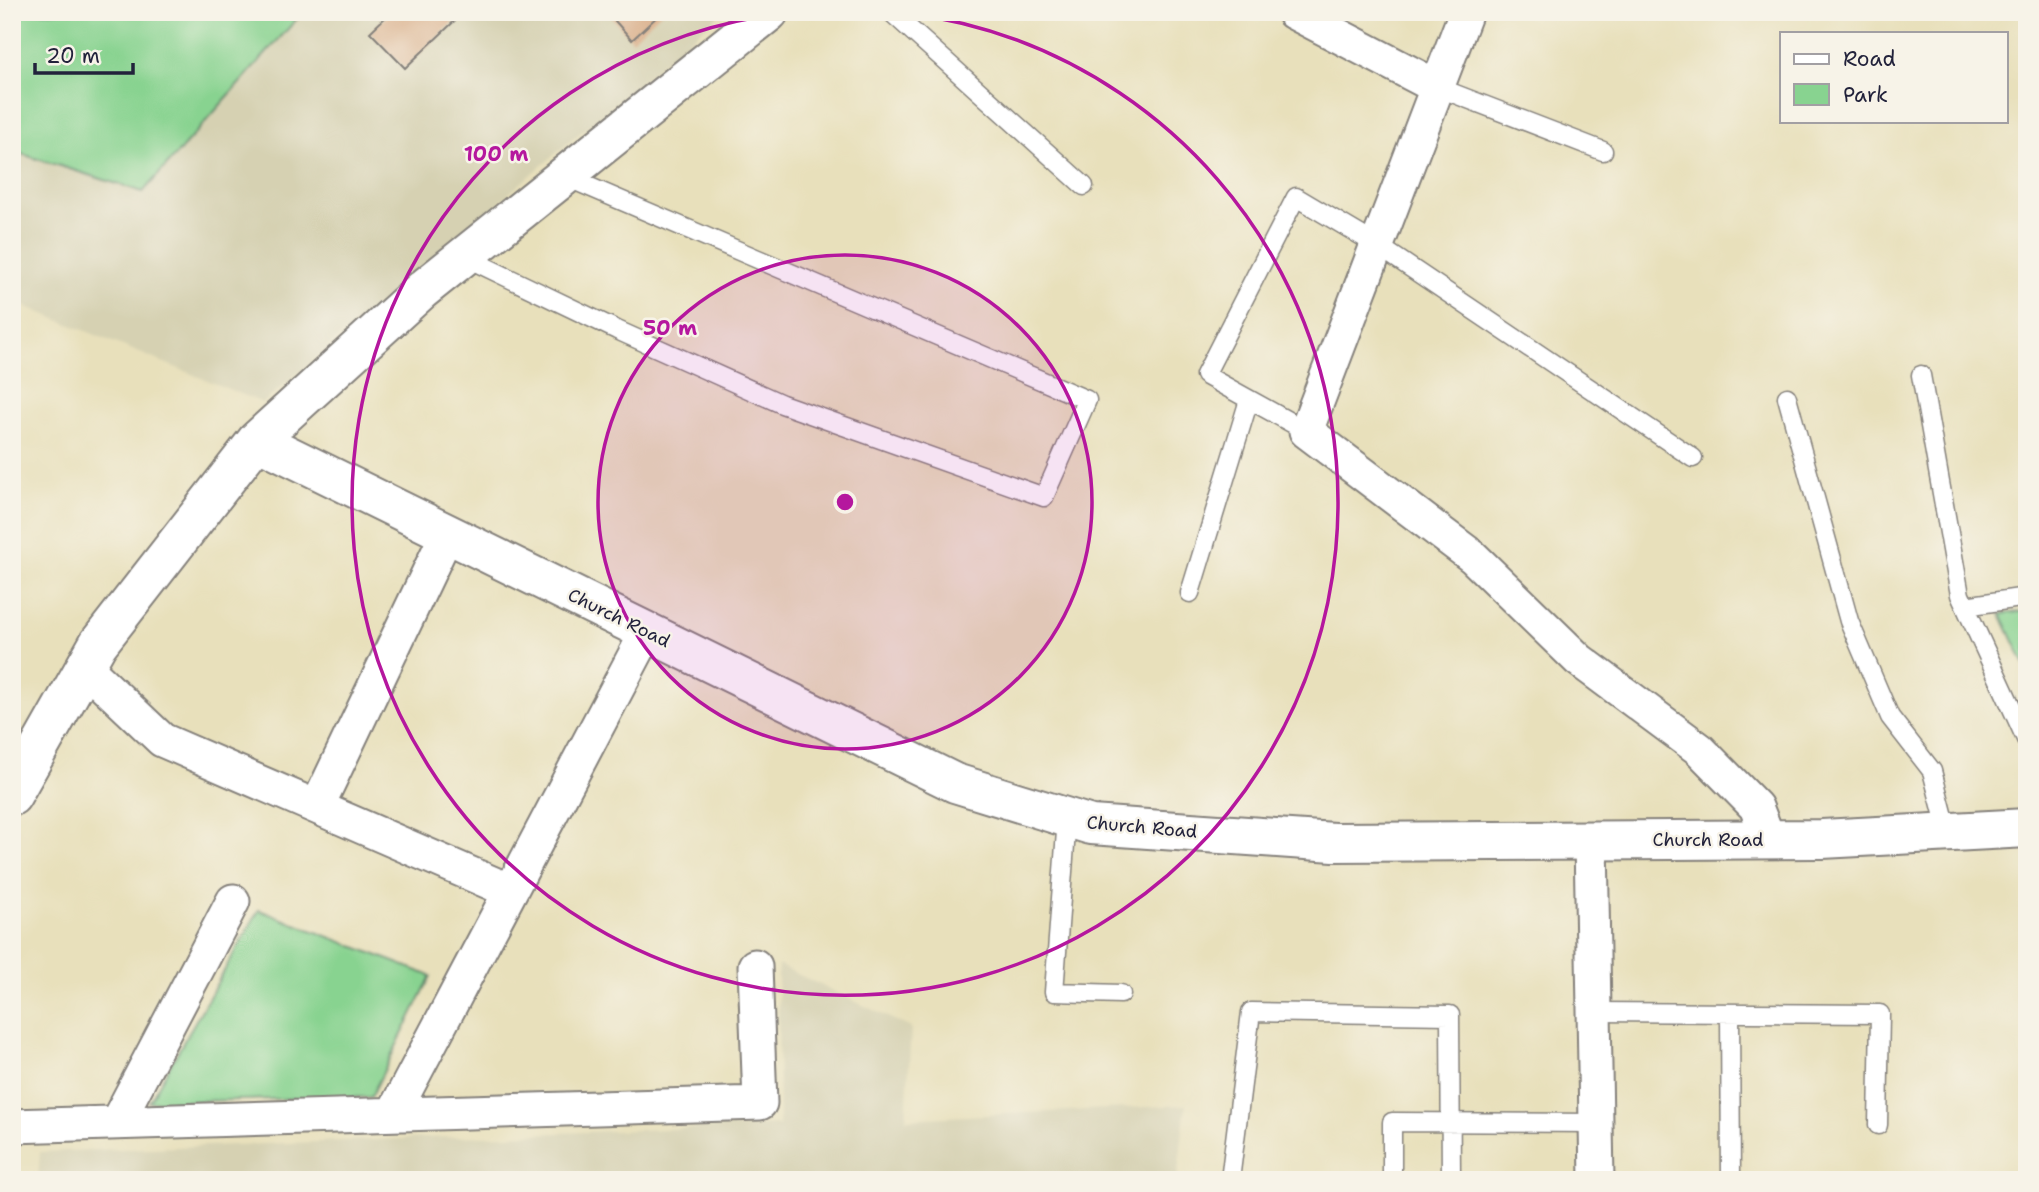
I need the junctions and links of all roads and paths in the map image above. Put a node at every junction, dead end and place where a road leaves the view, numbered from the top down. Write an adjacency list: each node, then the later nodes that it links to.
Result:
1 (769, 12): 7 (street)
2 (891, 12): 8 (lane)
3 (1293, 12): 5 (street)
4 (1466, 12): 5 (street)
5 (1437, 87): 6 (lane); 9 (street)
6 (1603, 151)
7 (564, 176): 10 (street); 10 (lane)
8 (1084, 186)
9 (1377, 245): 13 (lane); 14 (street); 16 (lane)
10 (463, 256): 15 (street)
11 (1921, 375): 20 (lane)
12 (1787, 397): 28 (lane)
13 (1249, 400): 14 (lane); 18 (lane)
14 (1306, 431): 29 (street)
15 (257, 440): 17 (street, Church Road); 22 (street)
16 (1693, 458)
17 (447, 534): 21 (street, Church Road); 25 (street)
18 (1190, 593)
19 (2027, 597): 20 (lane)
20 (1965, 606): 23 (lane)
21 (647, 632): 26 (street, Church Road); 31 (street)
22 (85, 667): 24 (street); 25 (street)
23 (2027, 741)
24 (12, 796)
25 (317, 807): 31 (street)
26 (1067, 818): 30 (street, Church Road); 34 (lane)
27 (2027, 828): 28 (street, Church Road)
28 (1948, 832): 29 (street, Church Road)
29 (1769, 839): 30 (street, Church Road)
30 (1591, 840): 35 (street)
31 (510, 891): 37 (street)
32 (233, 901): 38 (street)
33 (755, 965): 37 (street)
34 (1121, 994)
35 (1594, 1012): 36 (lane); 40 (street)
36 (1731, 1013): 41 (lane); 47 (lane)
37 (393, 1114): 38 (street)
38 (117, 1122): 42 (street)
39 (1451, 1123): 40 (lane); 43 (lane); 44 (lane); 45 (lane)
40 (1596, 1123): 46 (street)
41 (1878, 1125)
42 (12, 1126)
43 (1230, 1180)
44 (1392, 1180)
45 (1451, 1180)
46 (1597, 1180)
47 (1731, 1180)

